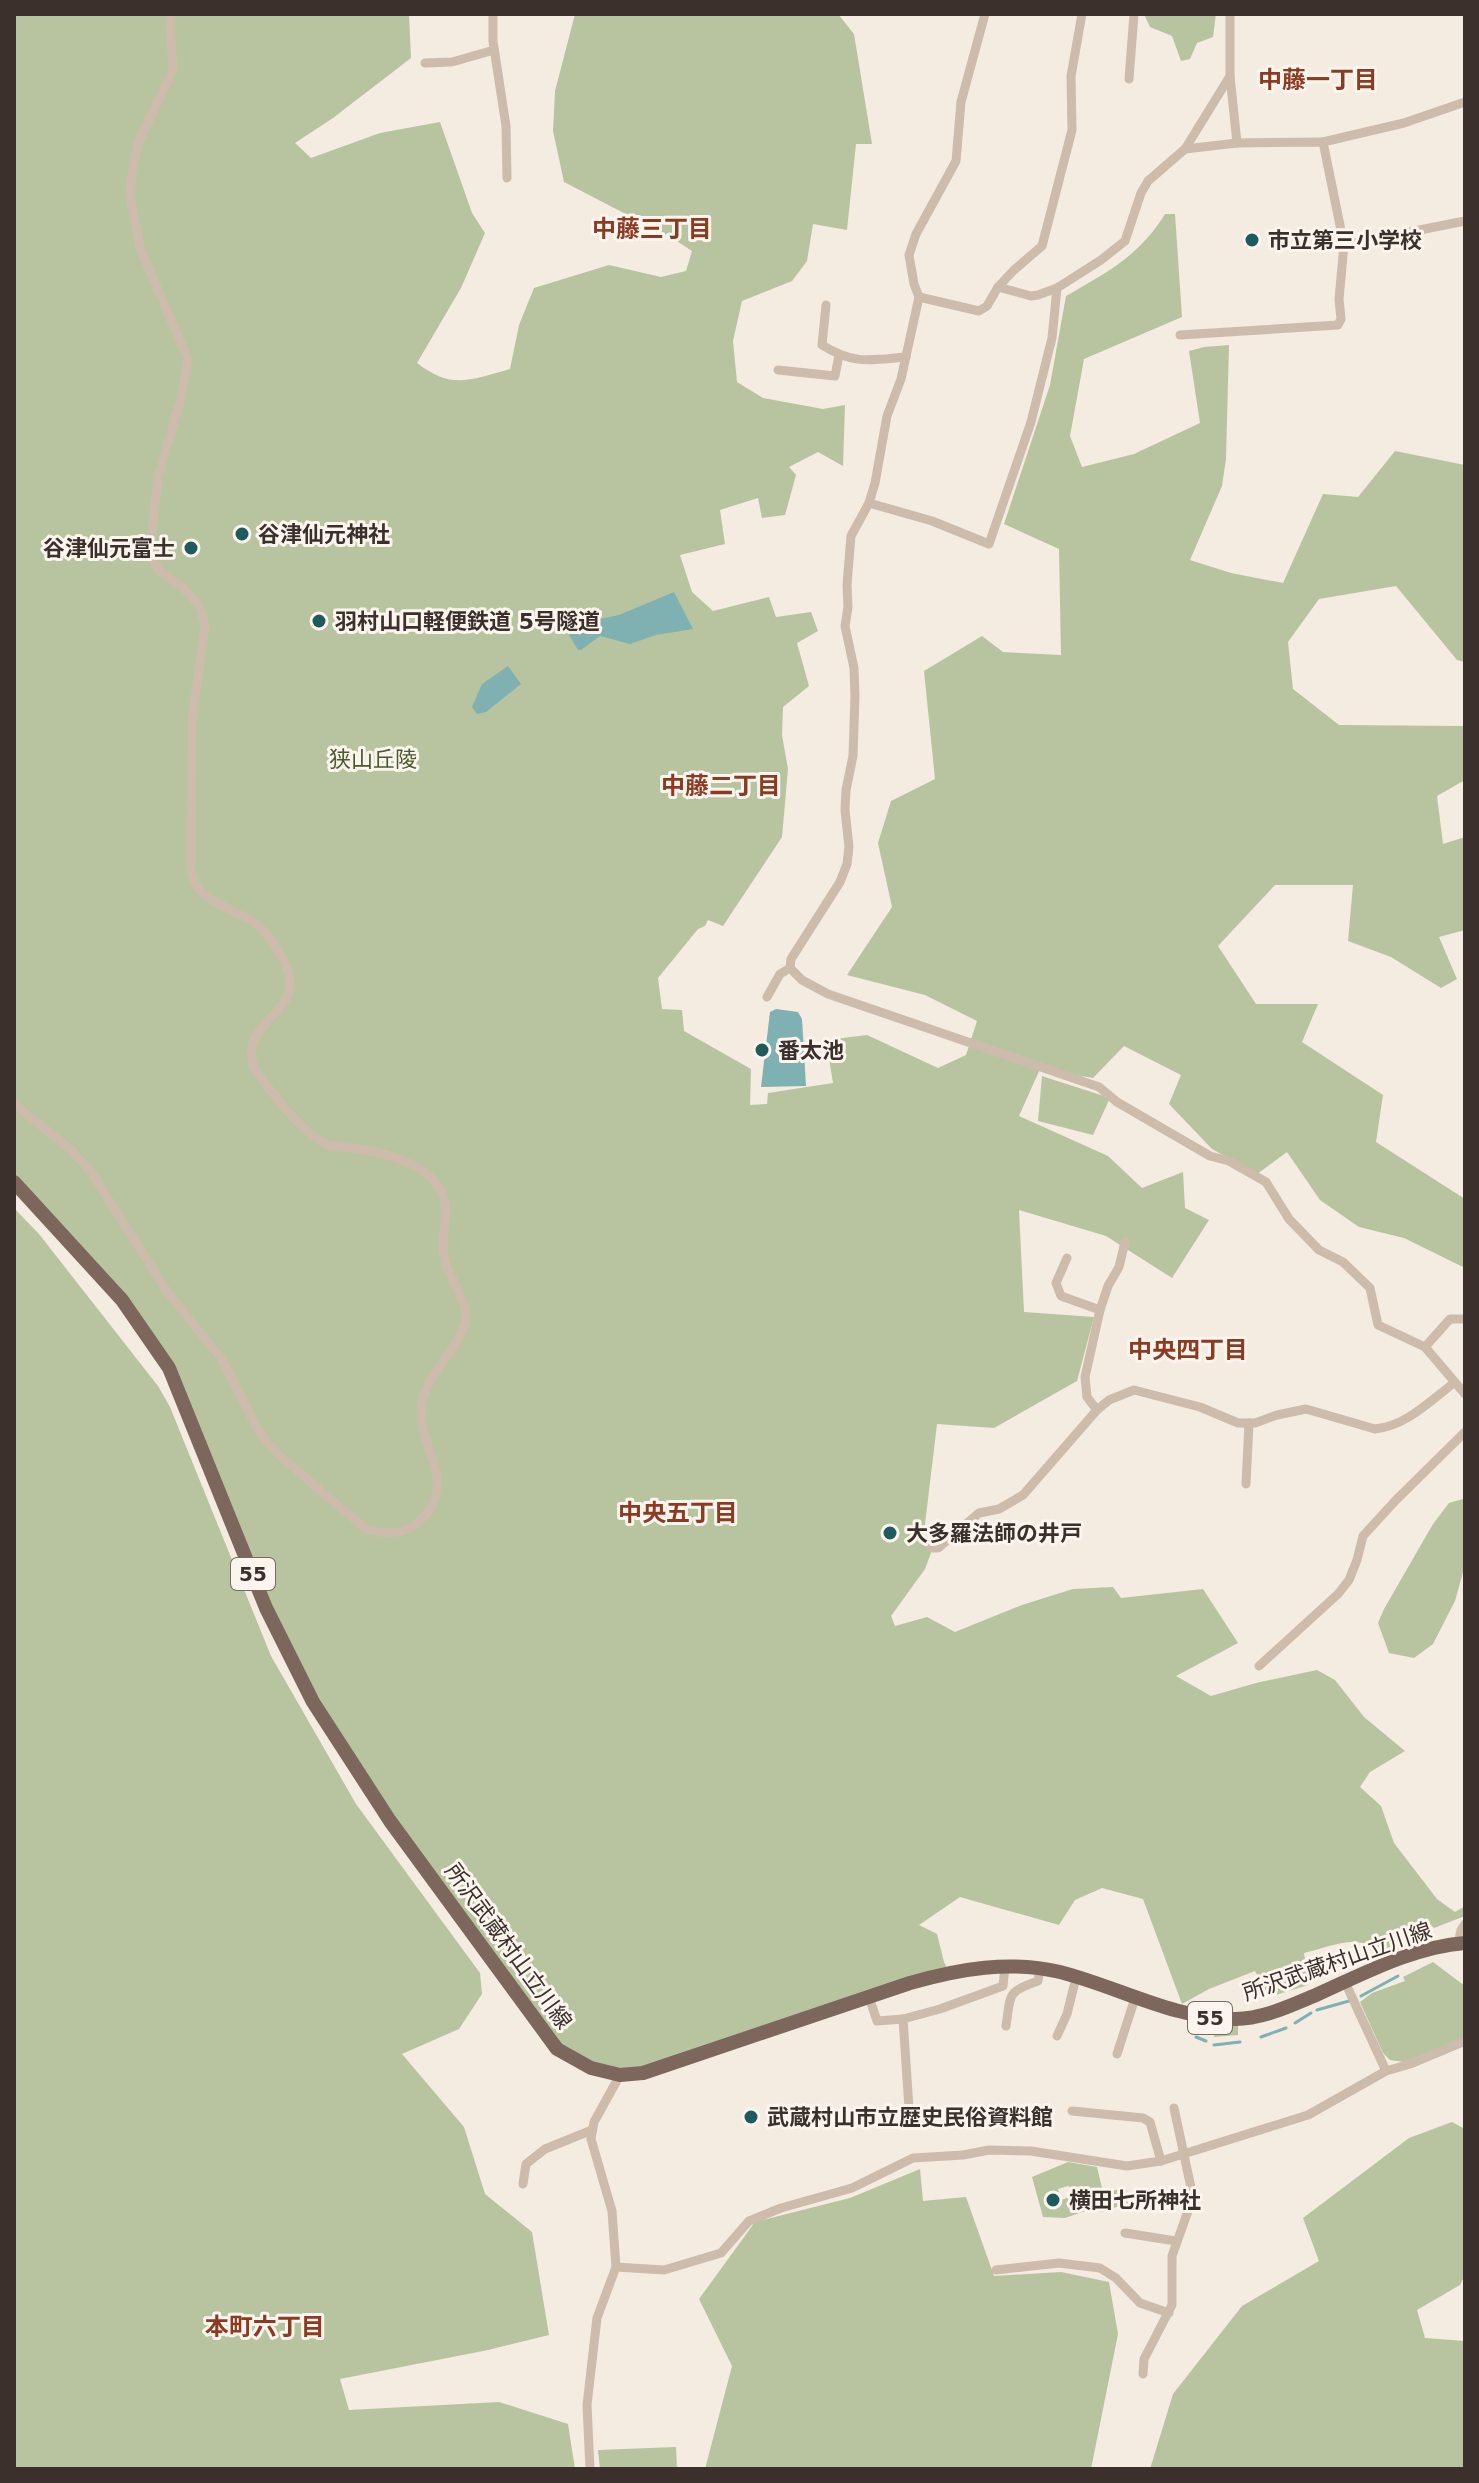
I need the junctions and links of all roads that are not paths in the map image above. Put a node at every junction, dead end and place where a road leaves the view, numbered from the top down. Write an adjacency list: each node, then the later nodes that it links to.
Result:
1 (170, 14): 29 (street)
2 (493, 14): 7 (street)
3 (985, 14): 20 (street)
4 (1082, 14): 18 (street)
5 (1134, 14): 10 (street)
6 (1230, 14): 9 (street)
7 (494, 50): 8 (street); 15 (street)
8 (425, 63)
9 (1230, 76): 13 (street); 14 (street)
10 (1129, 79)
11 (1465, 102): 12 (street)
12 (1323, 142): 13 (street); 17 (street)
13 (1237, 143): 14 (street)
14 (1185, 149): 19 (street)
15 (507, 178)
16 (1465, 221): 17 (street)
17 (1344, 245): 22 (street)
18 (998, 287): 19 (street); 20 (street)
19 (1057, 288): 26 (street)
20 (919, 297): 24 (street)
21 (826, 305): 23 (street)
22 (1180, 335)
23 (839, 355): 24 (street); 25 (street)
24 (906, 357): 26 (street)
25 (778, 370)
26 (869, 503): 27 (street)
27 (790, 968): 28 (street); 35 (street)
28 (767, 997)
29 (14, 1104)
30 (14, 1182): 58 (main road, 所沢武蔵村山立川線 / 55)
31 (1125, 1242): 33 (street)
32 (1067, 1258): 33 (street)
33 (1100, 1310): 38 (street)
34 (1465, 1319): 35 (street)
35 (1425, 1347): 36 (street)
36 (1454, 1383): 37 (street); 39 (street)
37 (1465, 1394)
38 (1097, 1410): 39 (street); 42 (street)
39 (1249, 1423): 41 (street)
40 (1465, 1432): 43 (street)
41 (1246, 1484)
42 (931, 1548)
43 (1259, 1666)
44 (1465, 1924): 45 (street)
45 (1462, 1944): 49 (main road, 所沢武蔵村山立川線 / 55)
46 (1005, 1967): 47 (main road, 所沢武蔵村山立川線 / 55); 50 (main road, 所沢武蔵村山立川線 / 55); 52 (street)
47 (1040, 1969): 48 (main road, 所沢武蔵村山立川線 / 55); 53 (street)
48 (1076, 1978): 51 (main road, 所沢武蔵村山立川線 / 55); 54 (street)
49 (1345, 1982): 51 (main road, 所沢武蔵村山立川線 / 55); 57 (street)
50 (869, 1997): 52 (street); 58 (main road, 所沢武蔵村山立川線 / 55)
51 (1135, 1998): 56 (street)
52 (903, 2019): 59 (street)
53 (1006, 2026)
54 (1057, 2036)
55 (1465, 2041): 57 (street)
56 (1117, 2054)
57 (1386, 2071): 63 (street)
58 (620, 2075): 62 (street)
59 (909, 2108)
60 (1174, 2108): 63 (street)
61 (1072, 2111): 64 (street)
62 (592, 2130): 65 (street); 68 (street)
63 (1185, 2154): 64 (street); 67 (street)
64 (1161, 2161): 68 (street)
65 (523, 2184)
66 (1125, 2233): 67 (street)
67 (1176, 2241): 70 (street)
68 (616, 2267): 72 (street)
69 (996, 2270): 70 (street)
70 (1169, 2313): 71 (street)
71 (1143, 2374)
72 (590, 2469)

